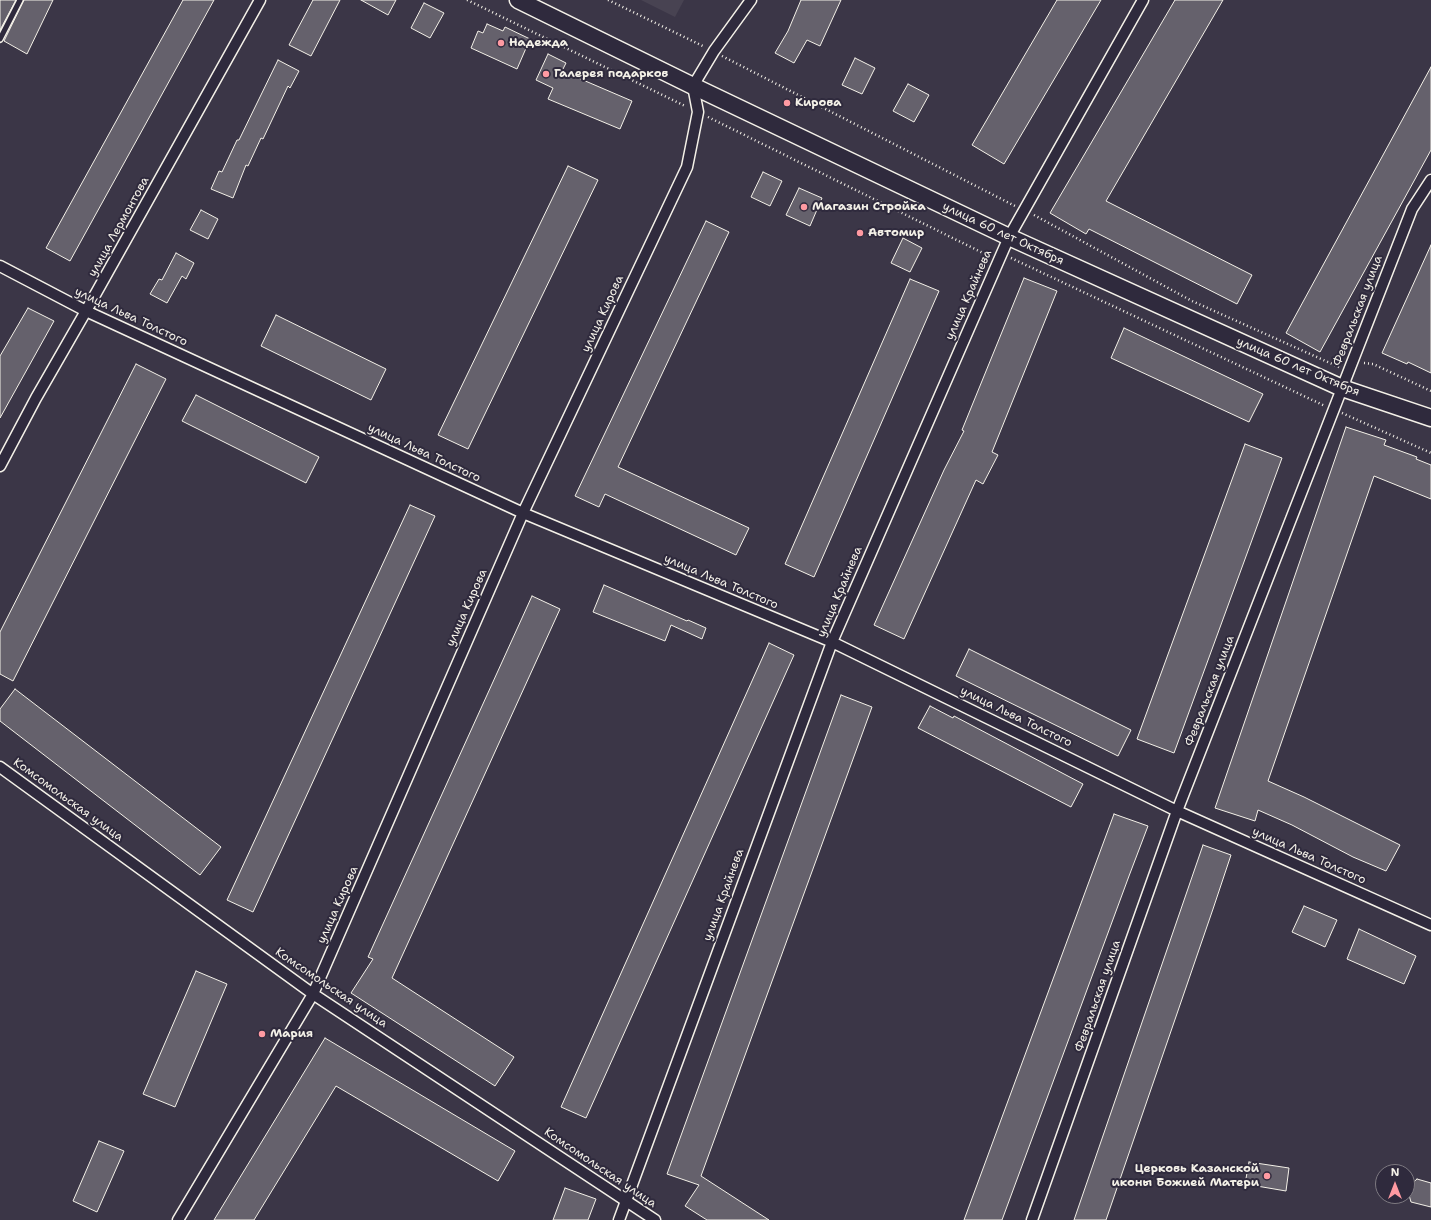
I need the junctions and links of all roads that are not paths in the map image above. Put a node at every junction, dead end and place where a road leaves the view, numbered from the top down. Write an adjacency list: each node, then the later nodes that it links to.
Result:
1 (20, 0): 6 (lane)
2 (260, 0): 11 (street, улица Лермонтова)
3 (518, 0): 7 (main road, улица 60 лет Октября)
4 (751, 0): 7 (street)
5 (1143, 0): 9 (street, улица Крайнева)
6 (0, 39)
7 (693, 86): 9 (main road, улица 60 лет Октября); 15 (street, улица Кирова)
8 (1431, 180): 12 (street, Февральская улица)
9 (1009, 237): 12 (main road, улица 60 лет Октября); 16 (street, улица Крайнева)
10 (0, 266): 11 (street, улица Льва Толстого)
11 (86, 312): 14 (street, улица Лермонтова); 15 (street, улица Льва Толстого)
12 (1342, 388): 13 (main road, улица 60 лет Октября); 18 (street, Февральская улица)
13 (1431, 418)
14 (0, 466)
15 (523, 513): 16 (street, улица Льва Толстого); 20 (street, улица Кирова)
16 (832, 642): 18 (street, улица Льва Толстого); 21 (street, улица Крайнева)
17 (0, 768): 20 (street, Комсомольская улица)
18 (1177, 811): 19 (street, улица Льва Толстого); 25 (street, Февральская улица)
19 (1431, 925)
20 (313, 994): 21 (street, Комсомольская улица); 22 (street, улица Кирова)
21 (625, 1200): 23 (street, улица Крайнева); 24 (street, Комсомольская улица)
22 (178, 1220)
23 (618, 1220)
24 (655, 1220)
25 (1032, 1220)

